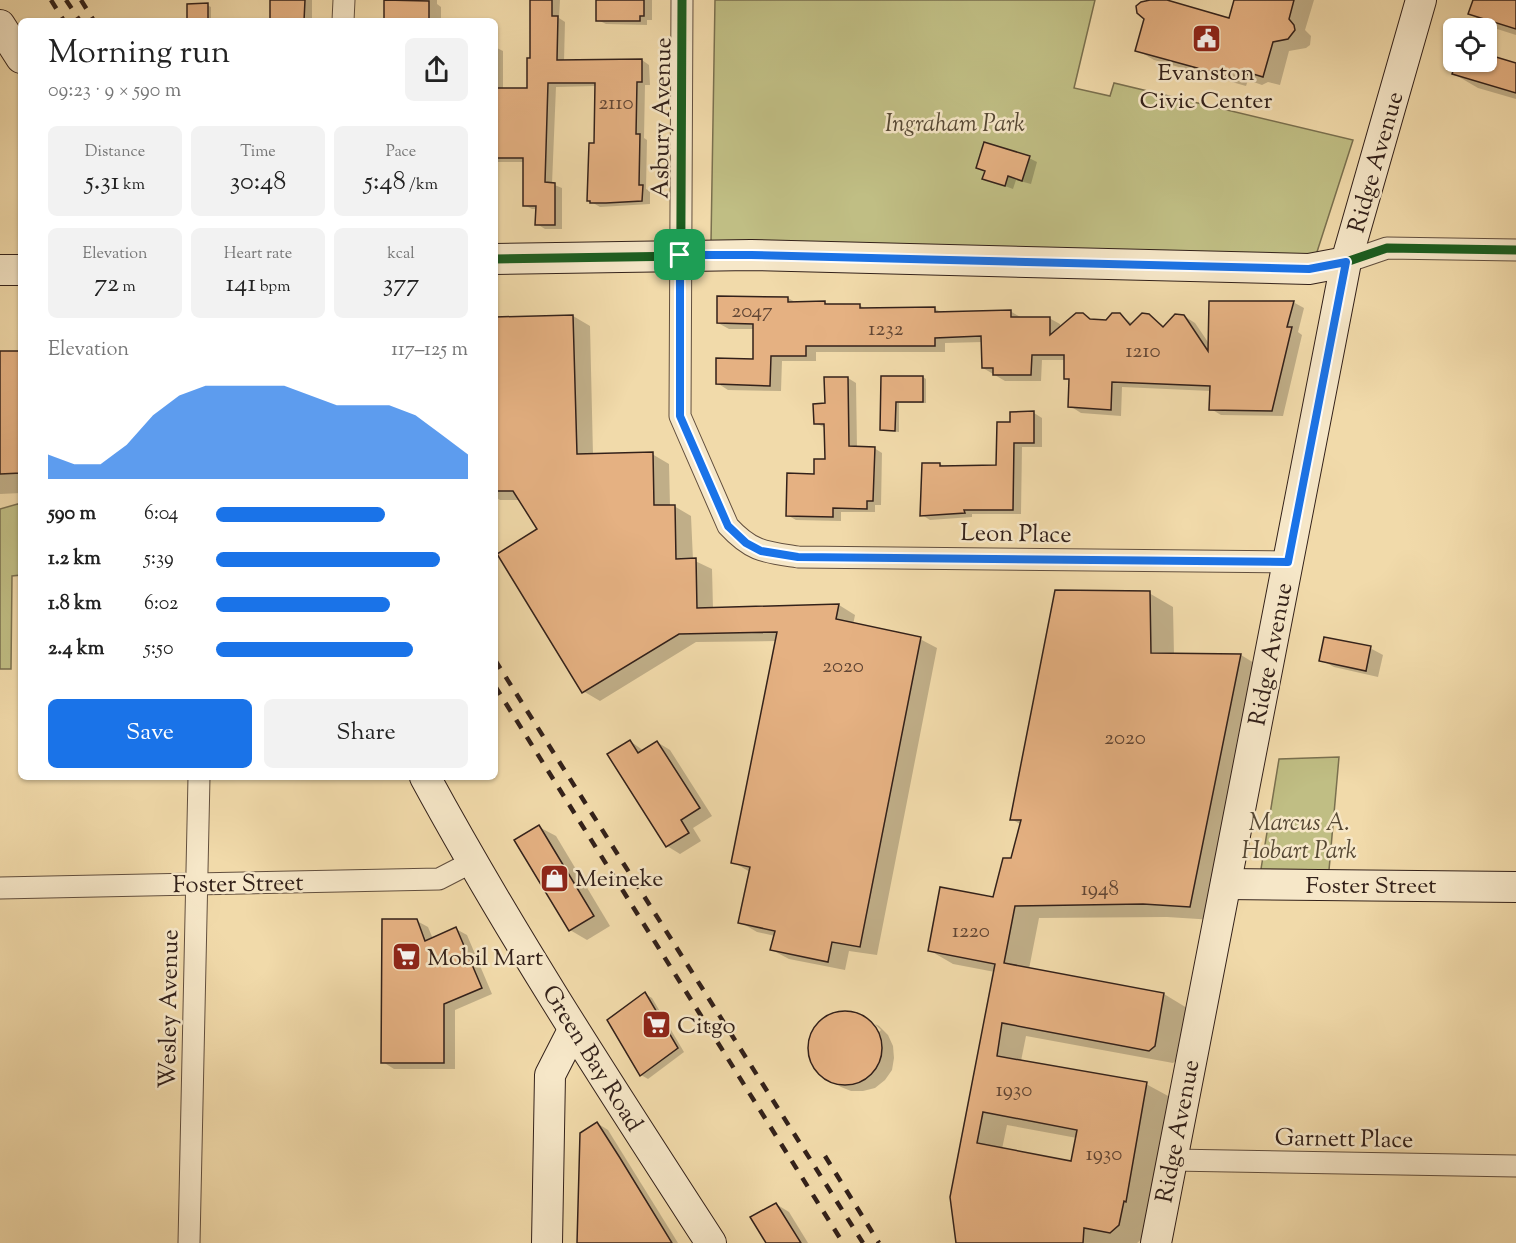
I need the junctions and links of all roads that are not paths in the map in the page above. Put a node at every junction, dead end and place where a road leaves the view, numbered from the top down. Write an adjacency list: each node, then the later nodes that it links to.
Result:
1 (344, 0): 4 (street)
2 (682, 0): 8 (street, Asbury Avenue)
3 (1421, 0): 10 (street, Ridge Avenue)
4 (344, 18)
5 (0, 25): 6 (street)
6 (18, 53)
7 (1516, 250): 10 (street)
8 (680, 255): 9 (street); 10 (street); 13 (street, Asbury Avenue)
9 (498, 259)
10 (1346, 262): 14 (street, Ridge Avenue)
11 (0, 270): 12 (street)
12 (18, 270)
13 (746, 543): 14 (street, Leon Place)
14 (1288, 562): 19 (street, Ridge Avenue)
15 (199, 780): 18 (street, Wesley Avenue)
16 (427, 780): 17 (street, Green Bay Road)
17 (472, 862): 18 (street, Foster Street); 22 (street, Green Bay Road)
18 (196, 884): 21 (street, Foster Street); 25 (street, Wesley Avenue)
19 (1226, 884): 20 (street, Foster Street); 23 (street, Ridge Avenue)
20 (1516, 886)
21 (0, 888)
22 (573, 1030): 26 (street); 27 (street, Green Bay Road)
23 (1172, 1160): 24 (street, Garnett Place); 28 (street, Ridge Avenue)
24 (1516, 1166)
25 (189, 1243)
26 (547, 1243)
27 (711, 1243)
28 (1156, 1243)

